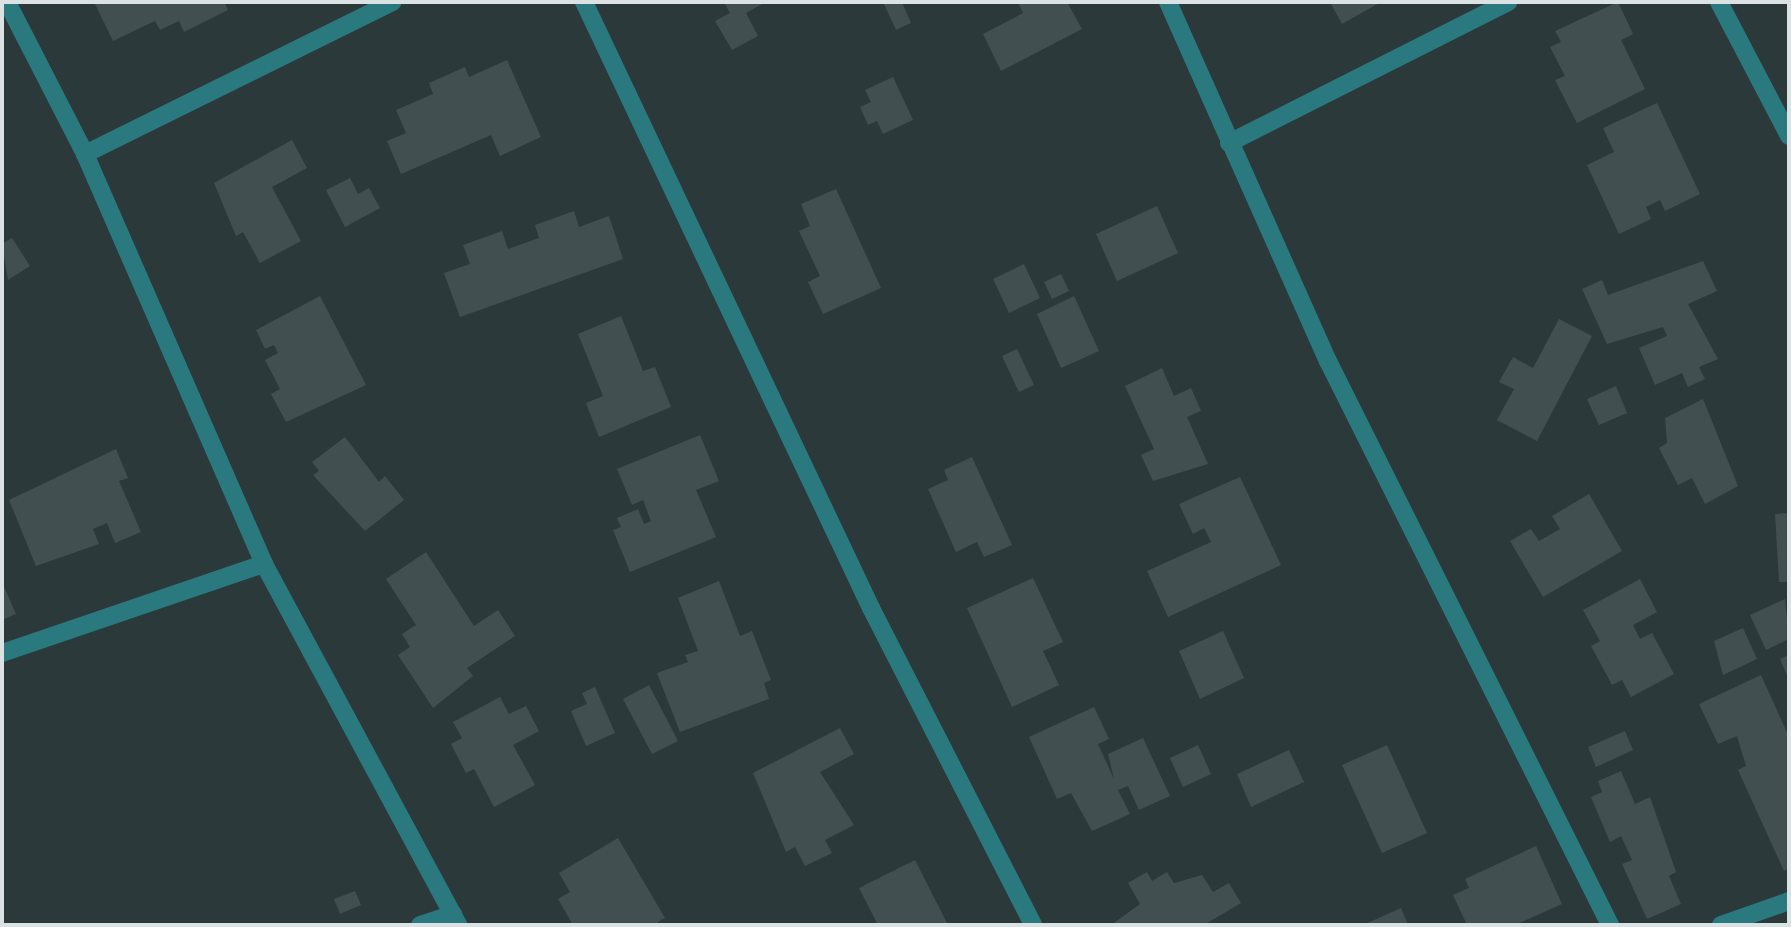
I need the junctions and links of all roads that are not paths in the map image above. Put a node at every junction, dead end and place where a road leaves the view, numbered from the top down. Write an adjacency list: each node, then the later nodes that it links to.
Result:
1 (7, 2): 9 (street)
2 (392, 2): 9 (street)
3 (584, 2): 15 (street)
4 (1168, 2): 8 (street)
5 (1508, 2): 8 (street)
6 (1719, 2): 7 (street)
7 (1789, 136)
8 (1229, 143): 16 (street)
9 (85, 154): 10 (street)
10 (264, 564): 11 (street); 13 (street)
11 (2, 653)
12 (1789, 901): 17 (street)
13 (455, 920): 14 (street)
14 (420, 925)
15 (1033, 925)
16 (1610, 925)
17 (1721, 925)

